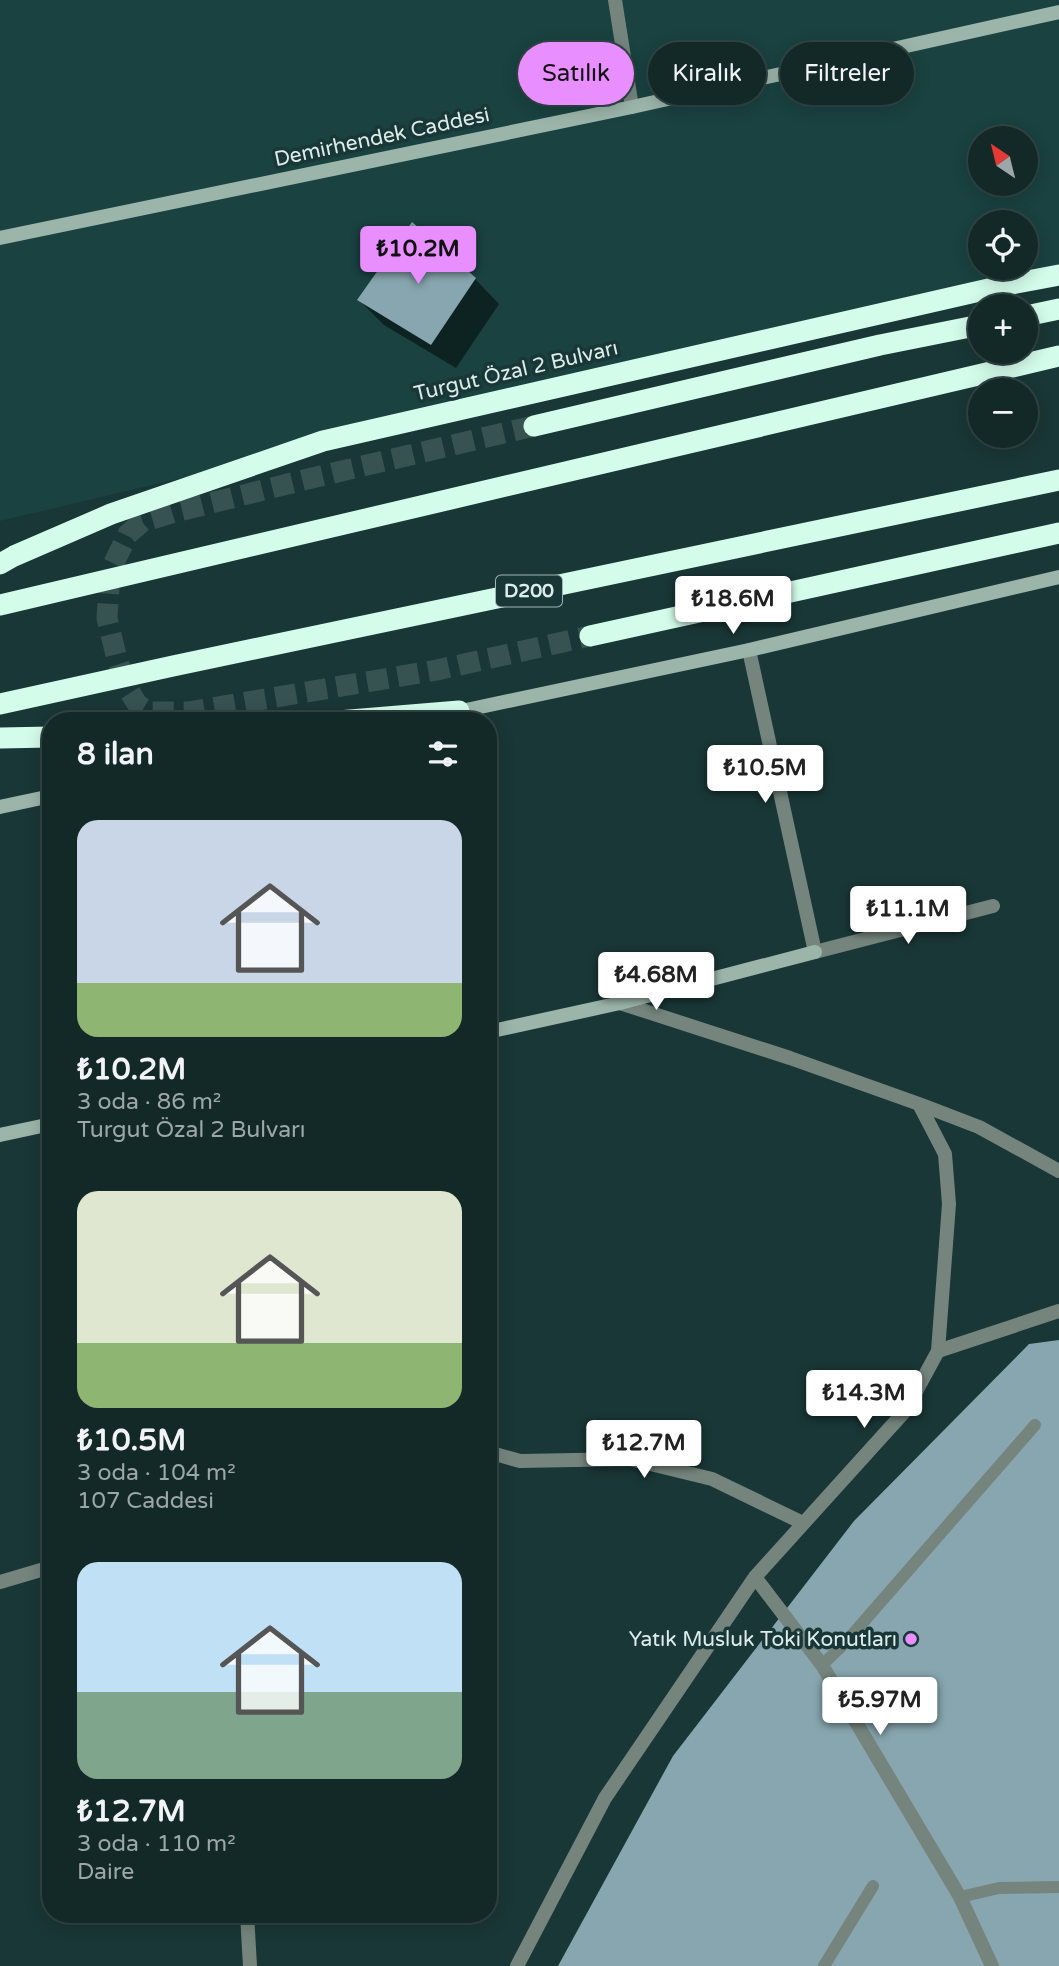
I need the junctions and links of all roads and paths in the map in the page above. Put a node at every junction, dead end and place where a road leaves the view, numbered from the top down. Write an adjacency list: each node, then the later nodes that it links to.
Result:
1 (615, 0): 3 (street)
2 (1059, 12): 3 (street, Demirhendek Caddesi)
3 (632, 107): 4 (street, Demirhendek Caddesi)
4 (0, 238)
5 (1059, 275): 13 (highway, Turgut Özal 2 Bulvarı)
6 (1059, 309): 7 (highway)
7 (1038, 313)
8 (968, 327): 10 (highway)
9 (1059, 356): 15 (highway)
10 (534, 426)
11 (1059, 480): 18 (highway, D200)
12 (1059, 533): 16 (highway)
13 (0, 565)
14 (1059, 577): 17 (street)
15 (0, 605)
16 (590, 636)
17 (749, 650): 19 (street); 27 (street)
18 (0, 704)
19 (459, 711): 20 (highway); 21 (street)
20 (447, 712)
21 (454, 712)
22 (42, 737): 23 (highway)
23 (0, 738)
24 (42, 798): 25 (street)
25 (0, 807)
26 (993, 906): 27 (street)
27 (815, 952): 28 (street)
28 (620, 1003): 29 (street); 30 (street)
29 (497, 1030)
30 (919, 1104): 33 (street); 35 (street)
31 (42, 1127): 32 (street)
32 (0, 1135)
33 (1059, 1171)
34 (1059, 1311): 35 (street)
35 (938, 1351): 38 (street)
36 (1035, 1425): 42 (lane)
37 (497, 1455): 38 (street)
38 (803, 1523): 40 (street)
39 (42, 1570): 41 (street)
40 (755, 1577): 42 (street); 48 (street)
41 (0, 1582)
42 (822, 1665): 45 (street)
43 (873, 1886): 49 (lane)
44 (1059, 1887): 45 (lane)
45 (960, 1896): 50 (street)
46 (248, 1923): 47 (street)
47 (250, 1966)
48 (517, 1966)
49 (824, 1966)
50 (992, 1966)

